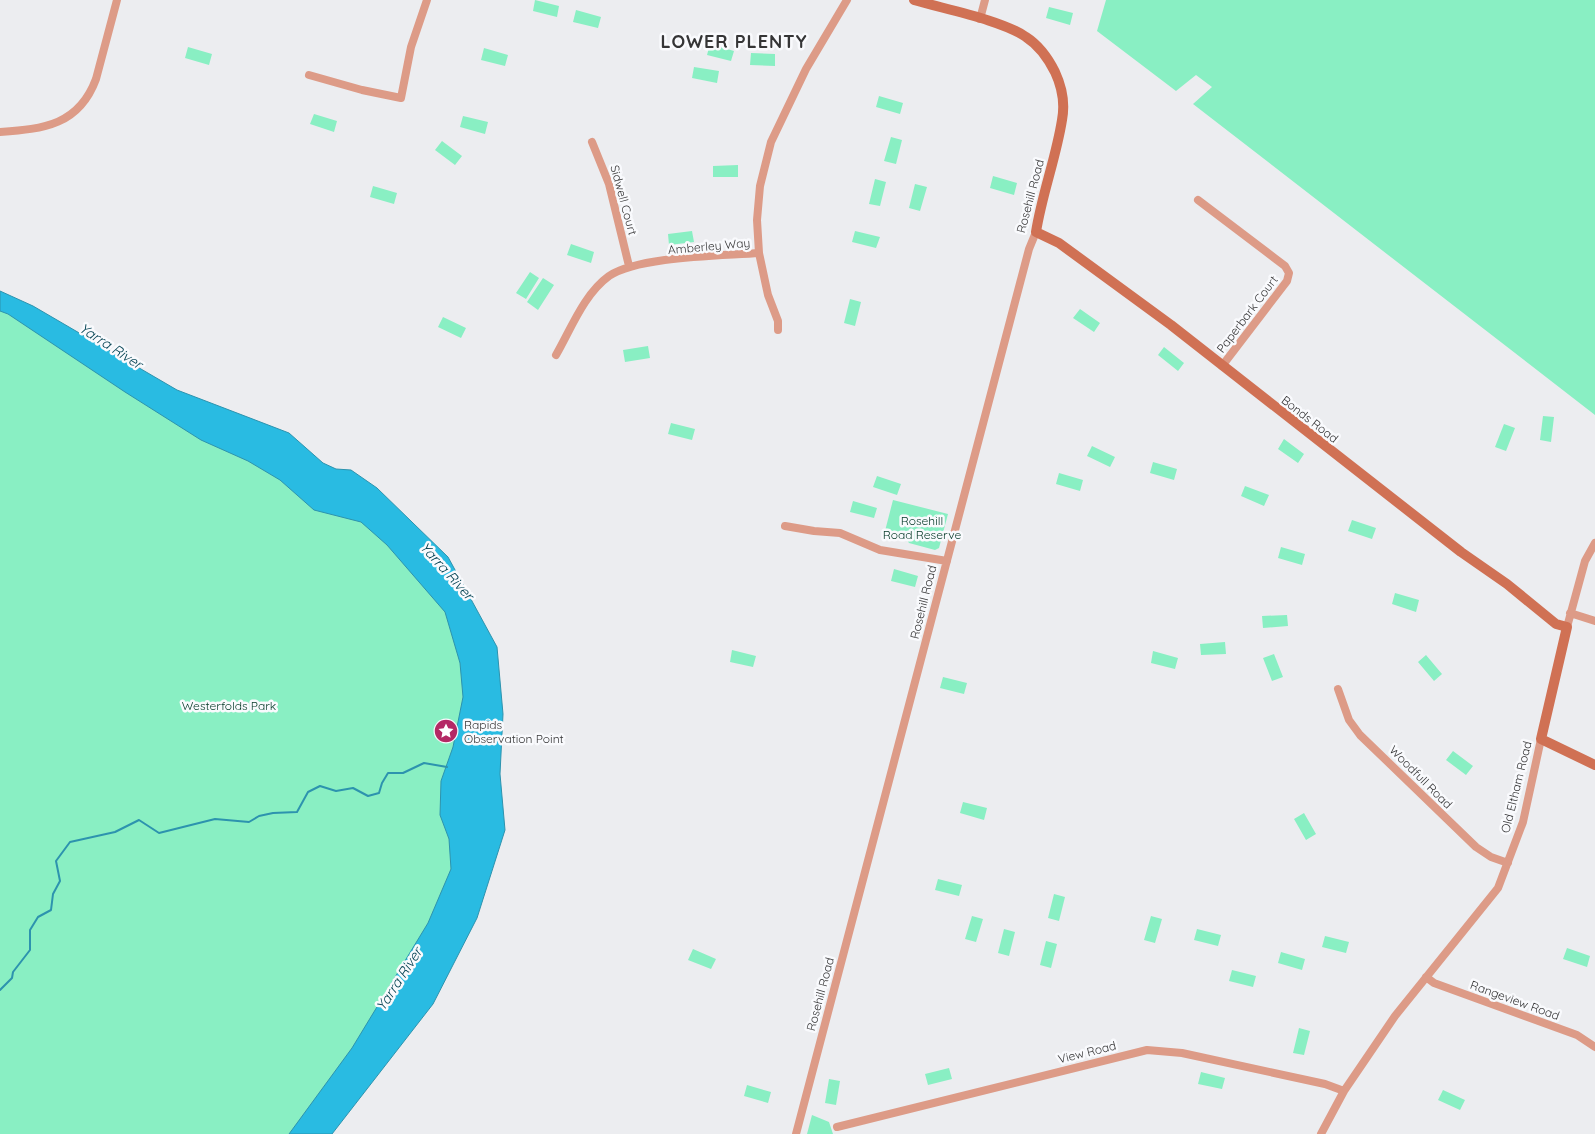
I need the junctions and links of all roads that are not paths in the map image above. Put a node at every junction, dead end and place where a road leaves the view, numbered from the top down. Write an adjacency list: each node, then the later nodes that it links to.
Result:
1 (117, 0): 8 (street)
2 (427, 0): 7 (street)
3 (914, 0): 6 (street)
4 (985, 0): 6 (street)
5 (845, 1): 12 (street, Amberley Way)
6 (980, 19): 11 (street, Rosehill Road)
7 (309, 75)
8 (0, 132)
9 (592, 142): 13 (street, Sidwell Court)
10 (1198, 200): 16 (street, Paperbark Court)
11 (1036, 232): 16 (street, Bonds Road); 19 (street, Rosehill Road)
12 (759, 253): 13 (street, Amberley Way); 14 (street)
13 (629, 266): 15 (street, Amberley Way)
14 (778, 330)
15 (556, 355)
16 (1222, 366): 22 (street, Bonds Road)
17 (785, 526): 19 (street)
18 (1595, 543): 20 (street, Old Eltham Road)
19 (947, 561): 31 (street, Rosehill Road)
20 (1570, 613): 21 (street); 22 (street, Old Eltham Road)
21 (1595, 621)
22 (1567, 626): 24 (street, Old Eltham Road)
23 (1338, 689): 26 (street, Woodfull Road)
24 (1541, 738): 25 (street); 26 (street, Old Eltham Road)
25 (1595, 765)
26 (1508, 863): 27 (street, Old Eltham Road)
27 (1426, 977): 28 (street, Rangeview Road); 29 (street, Old Eltham Road)
28 (1595, 1047)
29 (1344, 1091): 30 (street, View Road); 32 (street, Old Eltham Road)
30 (837, 1127)
31 (796, 1134)
32 (1321, 1134)

